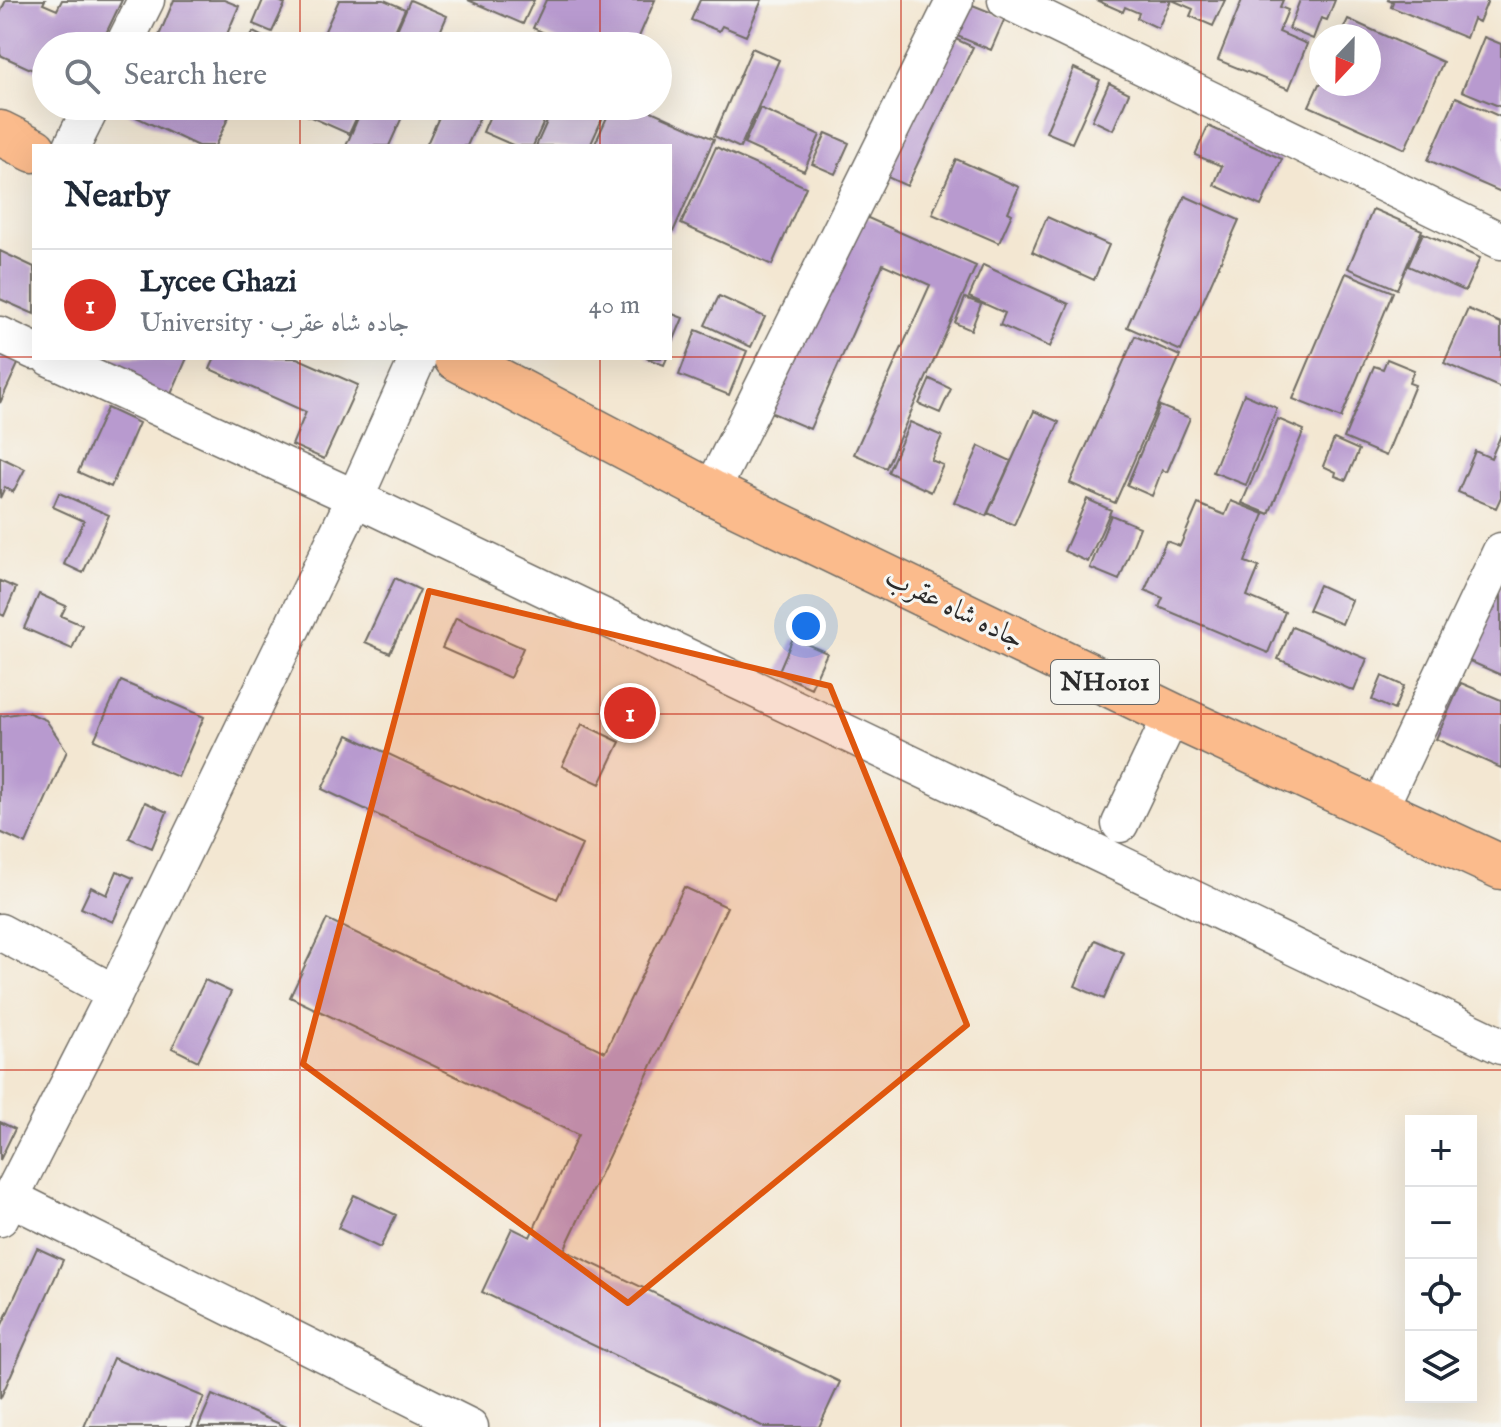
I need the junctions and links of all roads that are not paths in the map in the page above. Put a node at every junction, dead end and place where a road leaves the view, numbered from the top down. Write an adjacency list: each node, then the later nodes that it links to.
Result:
1 (146, 0): 4 (street)
2 (955, 0): 15 (street)
3 (1006, 0): 9 (street)
4 (130, 32)
5 (85, 120): 7 (street)
6 (0, 133): 8 (highway)
7 (73, 144)
8 (32, 149)
9 (1501, 241)
10 (0, 335): 11 (street)
11 (32, 350)
12 (54, 360): 16 (street)
13 (417, 360): 16 (street)
14 (460, 360): 15 (highway, NH0101)
15 (711, 492): 18 (highway, جاده شاه عقرب / NH0101)
16 (355, 498): 23 (street); 24 (street)
17 (1501, 551): 19 (street)
18 (1172, 715): 19 (highway, جاده شاه عقرب / NH0101); 20 (street)
19 (1379, 809): 21 (highway, جاده شاه عقرب / NH0101)
20 (1120, 824)
21 (1501, 867)
22 (0, 932): 23 (street)
23 (115, 993): 25 (street)
24 (1501, 1046)
25 (4, 1208): 26 (street)
26 (470, 1427)

